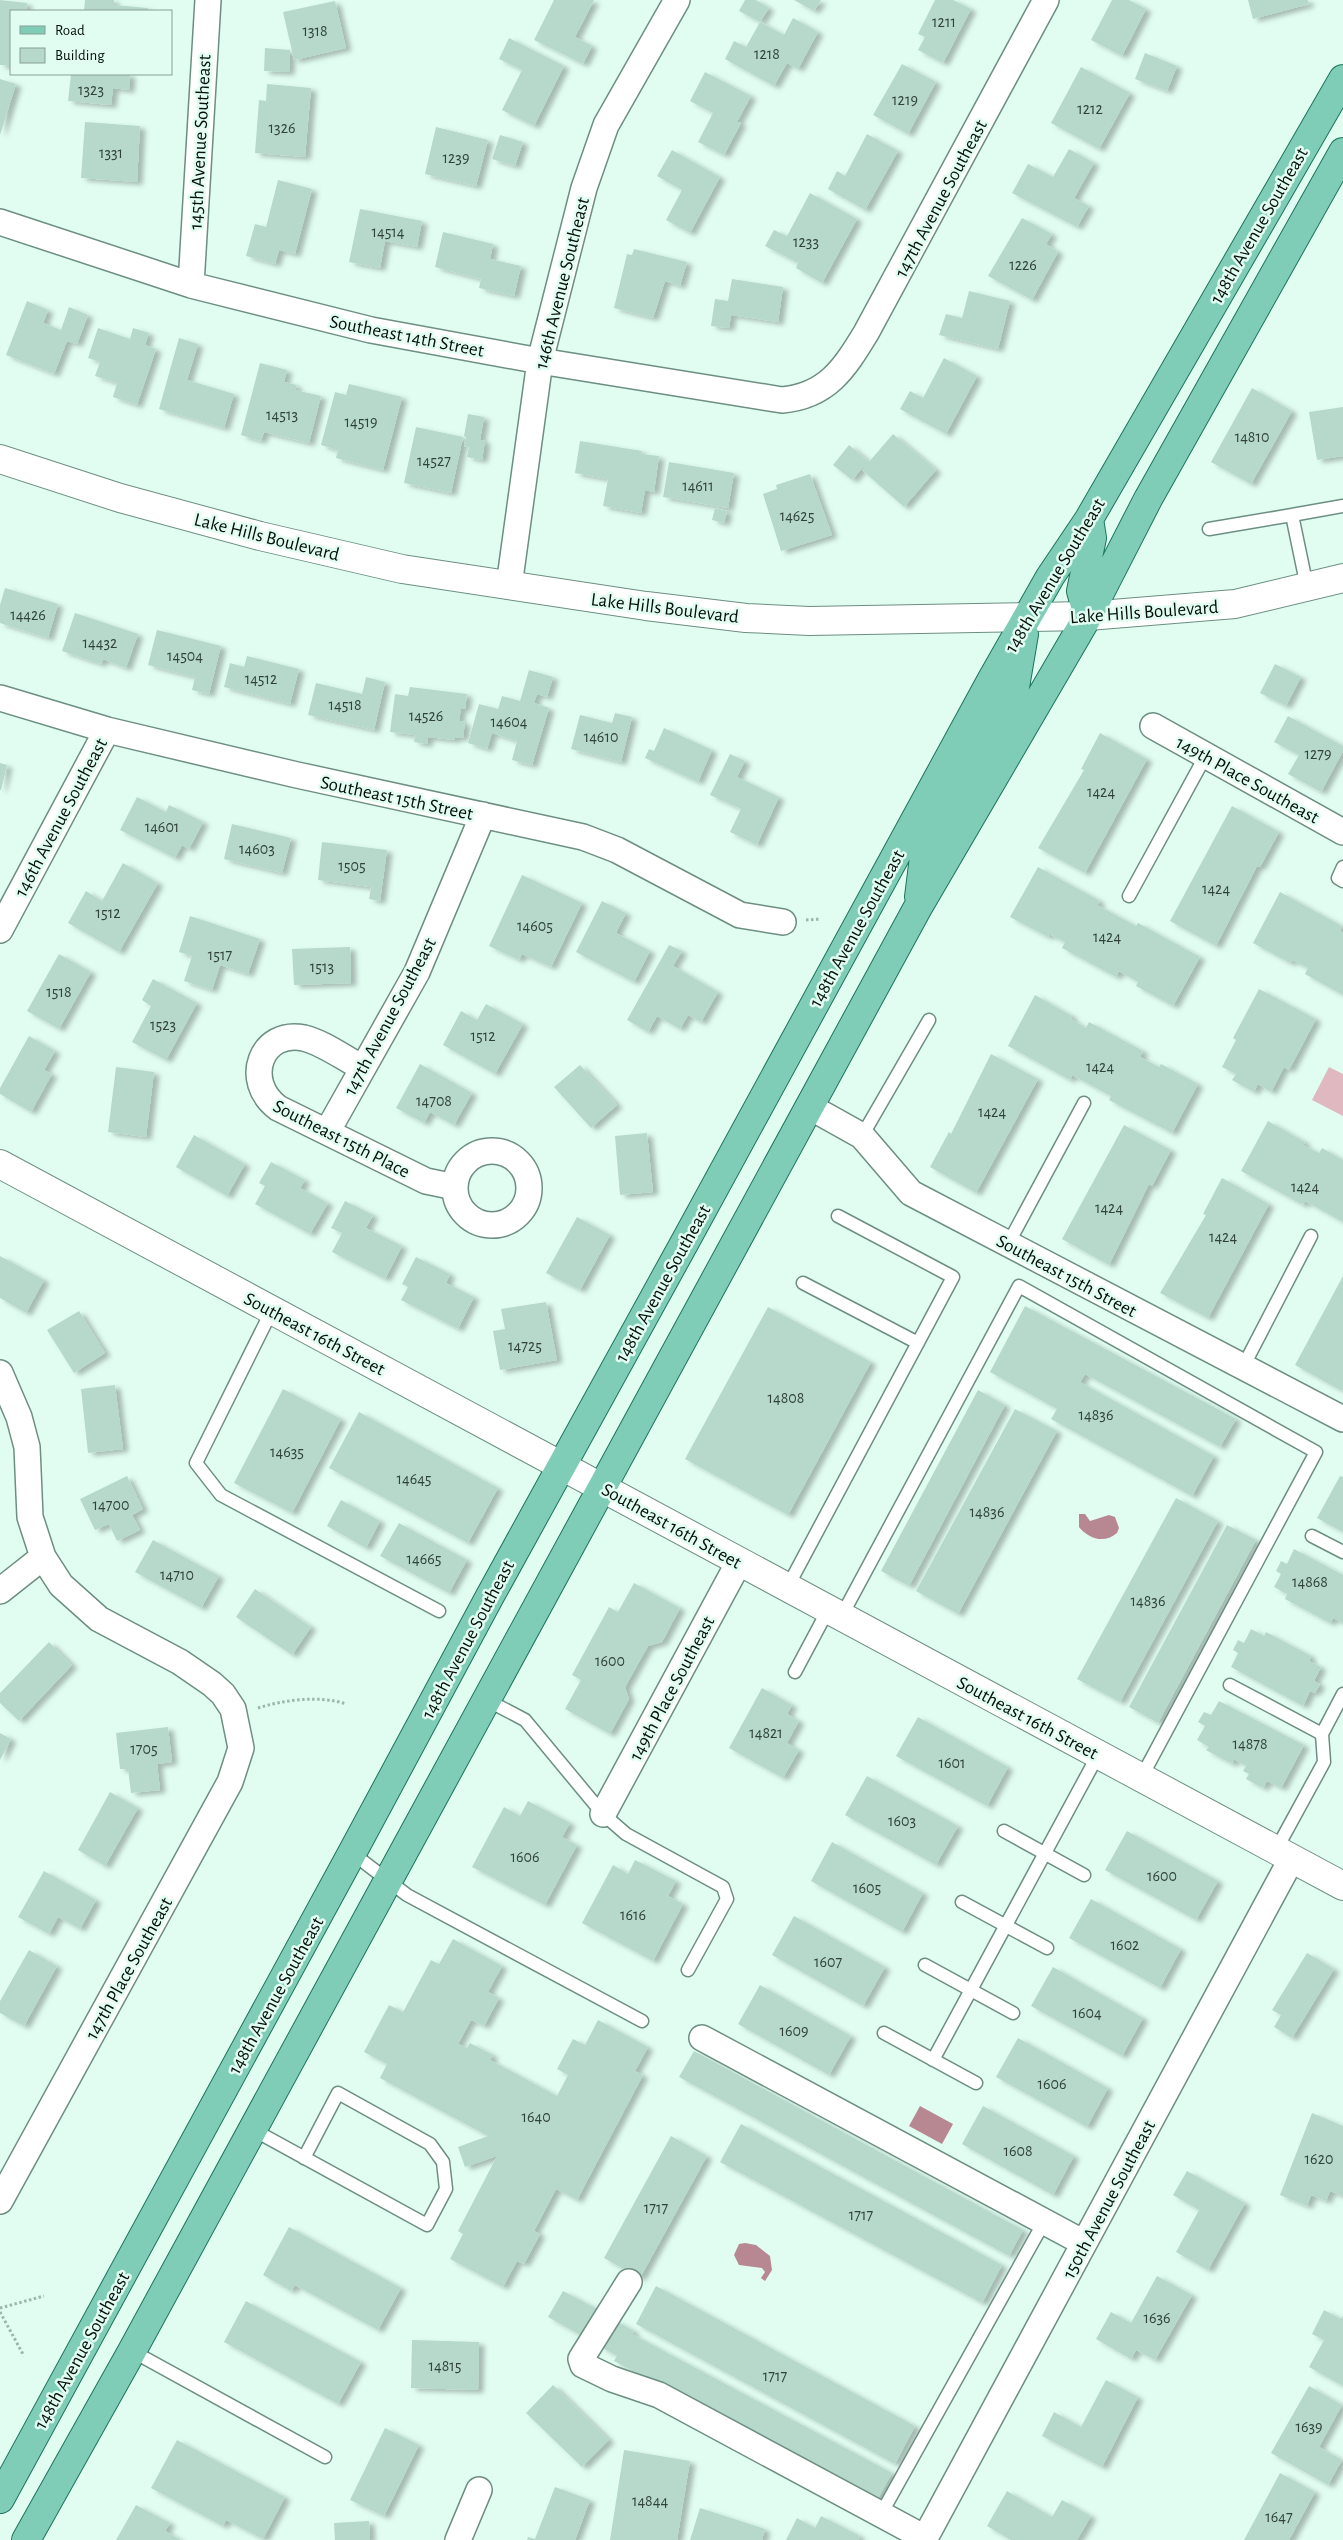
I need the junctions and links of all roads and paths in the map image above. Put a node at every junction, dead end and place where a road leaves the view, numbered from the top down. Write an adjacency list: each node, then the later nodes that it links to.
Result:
1 (208, 0): 7 (street, 145th Avenue Southeast)
2 (677, 0): 8 (street, 146th Avenue Southeast)
3 (1046, 0): 9 (street, 147th Avenue Southeast)
4 (1343, 79): 13 (main road, 148th Avenue Southeast)
5 (1343, 152): 19 (main road, 148th Avenue Southeast)
6 (0, 222): 7 (street, Southeast 14th Street)
7 (191, 285): 8 (street, Southeast 14th Street)
8 (540, 361): 9 (street, Southeast 14th Street); 16 (street, 146th Avenue Southeast)
9 (822, 387)
10 (0, 459): 16 (street, Lake Hills Boulevard)
11 (1343, 506): 12 (lane)
12 (1292, 515): 14 (lane); 17 (lane)
13 (1089, 518): 18 (main road, 148th Avenue Southeast); 19 (main road)
14 (1209, 529)
15 (1343, 578): 17 (street, Lake Hills Boulevard)
16 (508, 586): 18 (street, Lake Hills Boulevard)
17 (1307, 587): 19 (street, Lake Hills Boulevard)
18 (1027, 616): 19 (street, Lake Hills Boulevard); 29 (main road); 49 (main road, 148th Avenue Southeast)
19 (1088, 616): 29 (main road, 148th Avenue Southeast)
20 (0, 698): 22 (street, Southeast 15th Street)
21 (1153, 726): 23 (street, 149th Place Southeast)
22 (107, 730): 24 (street, Southeast 15th Street); 31 (street, 146th Avenue Southeast)
23 (1206, 755): 25 (street, 149th Place Southeast); 28 (lane)
24 (483, 815): 30 (street, Southeast 15th Street); 33 (street, 147th Avenue Southeast)
25 (1343, 832)
26 (1343, 867): 27 (lane)
27 (1343, 881)
28 (1129, 896)
29 (917, 909): 35 (main road, 148th Avenue Southeast)
30 (783, 922)
31 (0, 930)
32 (929, 1020): 37 (lane)
33 (363, 1068): 36 (street, 147th Avenue Southeast); 36 (street, Southeast 15th Place)
34 (1084, 1103): 42 (lane)
35 (810, 1107): 37 (street, Southeast 15th Street); 50 (main road, 148th Avenue Southeast)
36 (327, 1132): 39 (street, Southeast 15th Place)
37 (862, 1136): 42 (street, Southeast 15th Street)
38 (0, 1164): 44 (street, Southeast 16th Street)
39 (456, 1187)
40 (838, 1216): 45 (lane)
41 (1312, 1236): 46 (lane)
42 (1008, 1244): 46 (street, Southeast 15th Street)
43 (803, 1283): 45 (lane)
44 (272, 1310): 49 (street, Southeast 16th Street); 57 (lane)
45 (918, 1343): 55 (lane)
46 (1243, 1367): 48 (street, Southeast 15th Street)
47 (0, 1373): 53 (street)
48 (1343, 1419)
49 (562, 1465): 50 (street, Southeast 16th Street); 70 (main road, 148th Avenue Southeast)
50 (602, 1486): 54 (street, Southeast 16th Street); 62 (main road, 148th Avenue Southeast)
51 (1312, 1536): 52 (lane)
52 (1343, 1552)
53 (43, 1556): 56 (street); 64 (street)
54 (739, 1562): 55 (street, Southeast 16th Street); 68 (street, 149th Place Southeast)
55 (787, 1588): 58 (street, Southeast 16th Street)
56 (0, 1591)
57 (438, 1610)
58 (834, 1613): 59 (lane); 66 (street, Southeast 16th Street); 67 (lane)
59 (795, 1672)
60 (1230, 1685): 65 (lane)
61 (1343, 1694): 65 (lane)
62 (485, 1699): 68 (lane); 74 (main road, 148th Avenue Southeast)
63 (346, 1704): 64 (path)
64 (236, 1724): 90 (street, 147th Place Southeast)
65 (1322, 1734): 72 (lane)
66 (1098, 1755): 67 (street, Southeast 16th Street); 71 (lane)
67 (1141, 1778): 72 (street, Southeast 16th Street)
68 (603, 1814): 80 (lane)
69 (1004, 1831): 71 (lane)
70 (352, 1853): 74 (lane); 101 (main road, 148th Avenue Southeast)
71 (1046, 1854): 73 (lane); 77 (lane)
72 (1284, 1854): 75 (street, Southeast 16th Street); 92 (street, 150th Avenue Southeast)
73 (1084, 1875)
74 (388, 1880): 83 (lane); 88 (main road, 148th Avenue Southeast)
75 (1343, 1886)
76 (962, 1902): 77 (lane)
77 (1006, 1926): 78 (lane); 81 (lane)
78 (1047, 1948)
79 (925, 1965): 81 (lane)
80 (688, 1970)
81 (971, 1990): 82 (lane); 86 (lane)
82 (1013, 2013)
83 (642, 2021)
84 (884, 2032): 86 (lane)
85 (702, 2038): 91 (street)
86 (933, 2060): 87 (lane)
87 (976, 2083)
88 (252, 2129): 89 (lane); 97 (main road, 148th Avenue Southeast)
89 (304, 2158): 89 (lane)
90 (0, 2200)
91 (1044, 2222): 92 (street); 102 (lane)
92 (1084, 2243): 103 (street, 150th Avenue Southeast)
93 (629, 2282): 102 (street)
94 (44, 2296): 95 (path)
95 (0, 2308)
96 (0, 2312): 98 (path)
97 (132, 2351): 99 (lane); 104 (main road, 148th Avenue Southeast)
98 (24, 2356)
99 (325, 2457)
100 (479, 2490): 105 (street)
101 (0, 2499)
102 (881, 2514): 103 (street)
103 (924, 2539)
104 (26, 2540)
105 (458, 2540)

